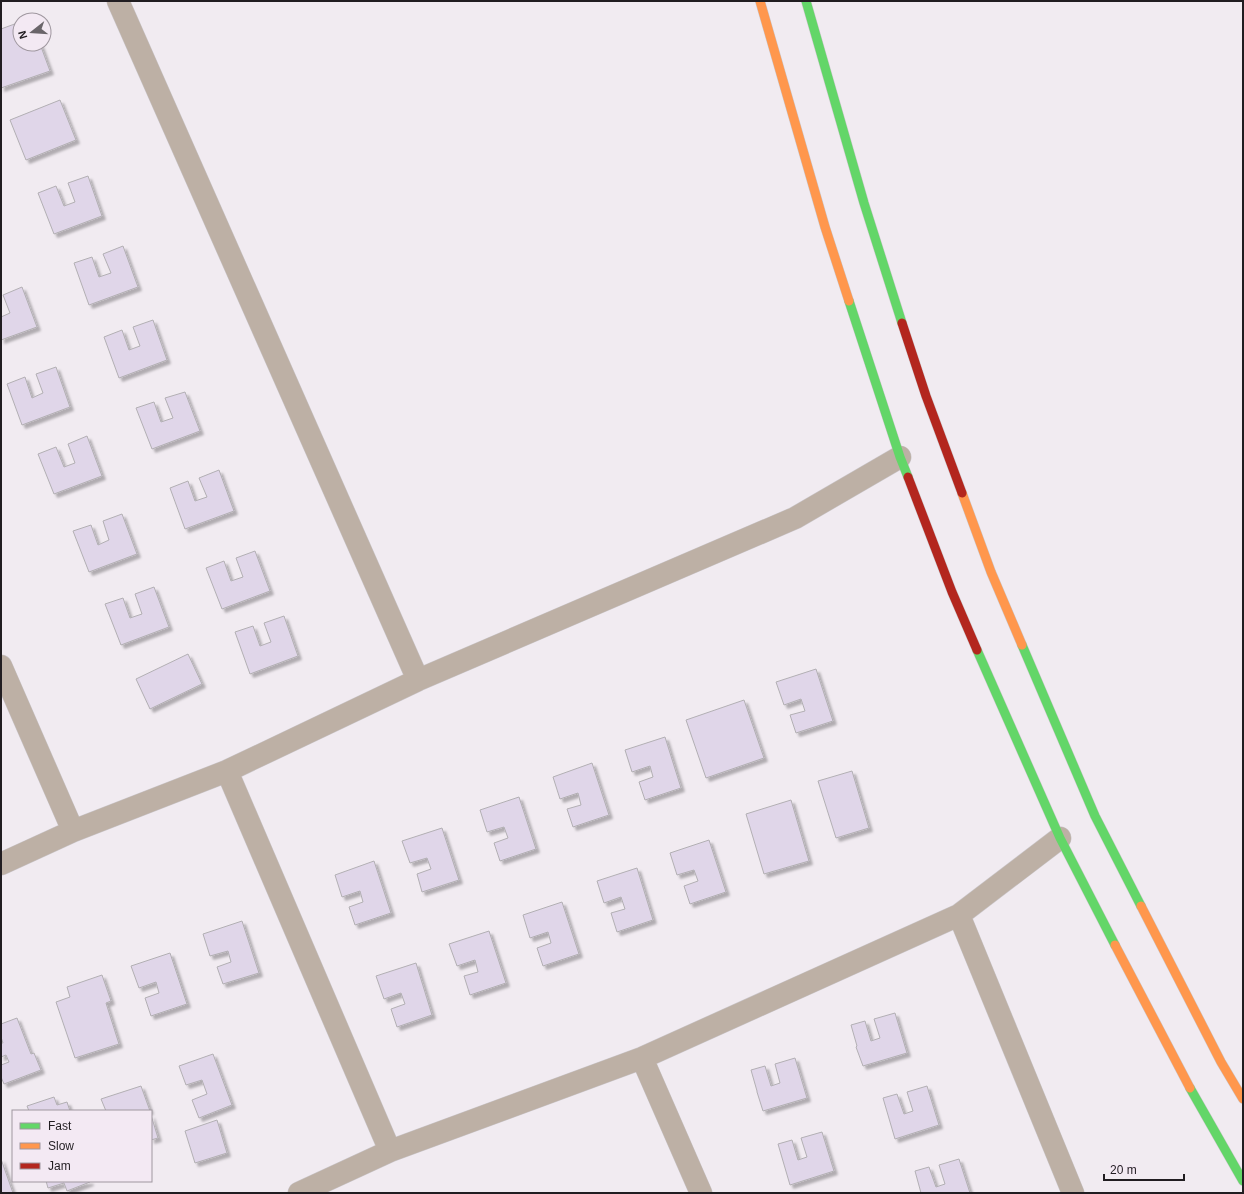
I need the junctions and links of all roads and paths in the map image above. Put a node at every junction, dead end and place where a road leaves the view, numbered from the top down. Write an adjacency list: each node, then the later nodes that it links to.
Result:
1 (118, 1): 6 (street)
2 (760, 1): 4 (main road)
3 (806, 1): 13 (main road)
4 (900, 457): 6 (street); 9 (main road)
5 (1, 666): 8 (street)
6 (418, 680): 7 (street)
7 (227, 771): 8 (street); 14 (street)
8 (73, 831): 10 (street)
9 (1060, 838): 11 (street); 15 (main road)
10 (1, 864)
11 (959, 915): 12 (street); 18 (street)
12 (642, 1058): 14 (street); 17 (street)
13 (1243, 1099)
14 (390, 1152): 16 (street)
15 (1243, 1181)
16 (299, 1193)
17 (701, 1193)
18 (1073, 1193)

